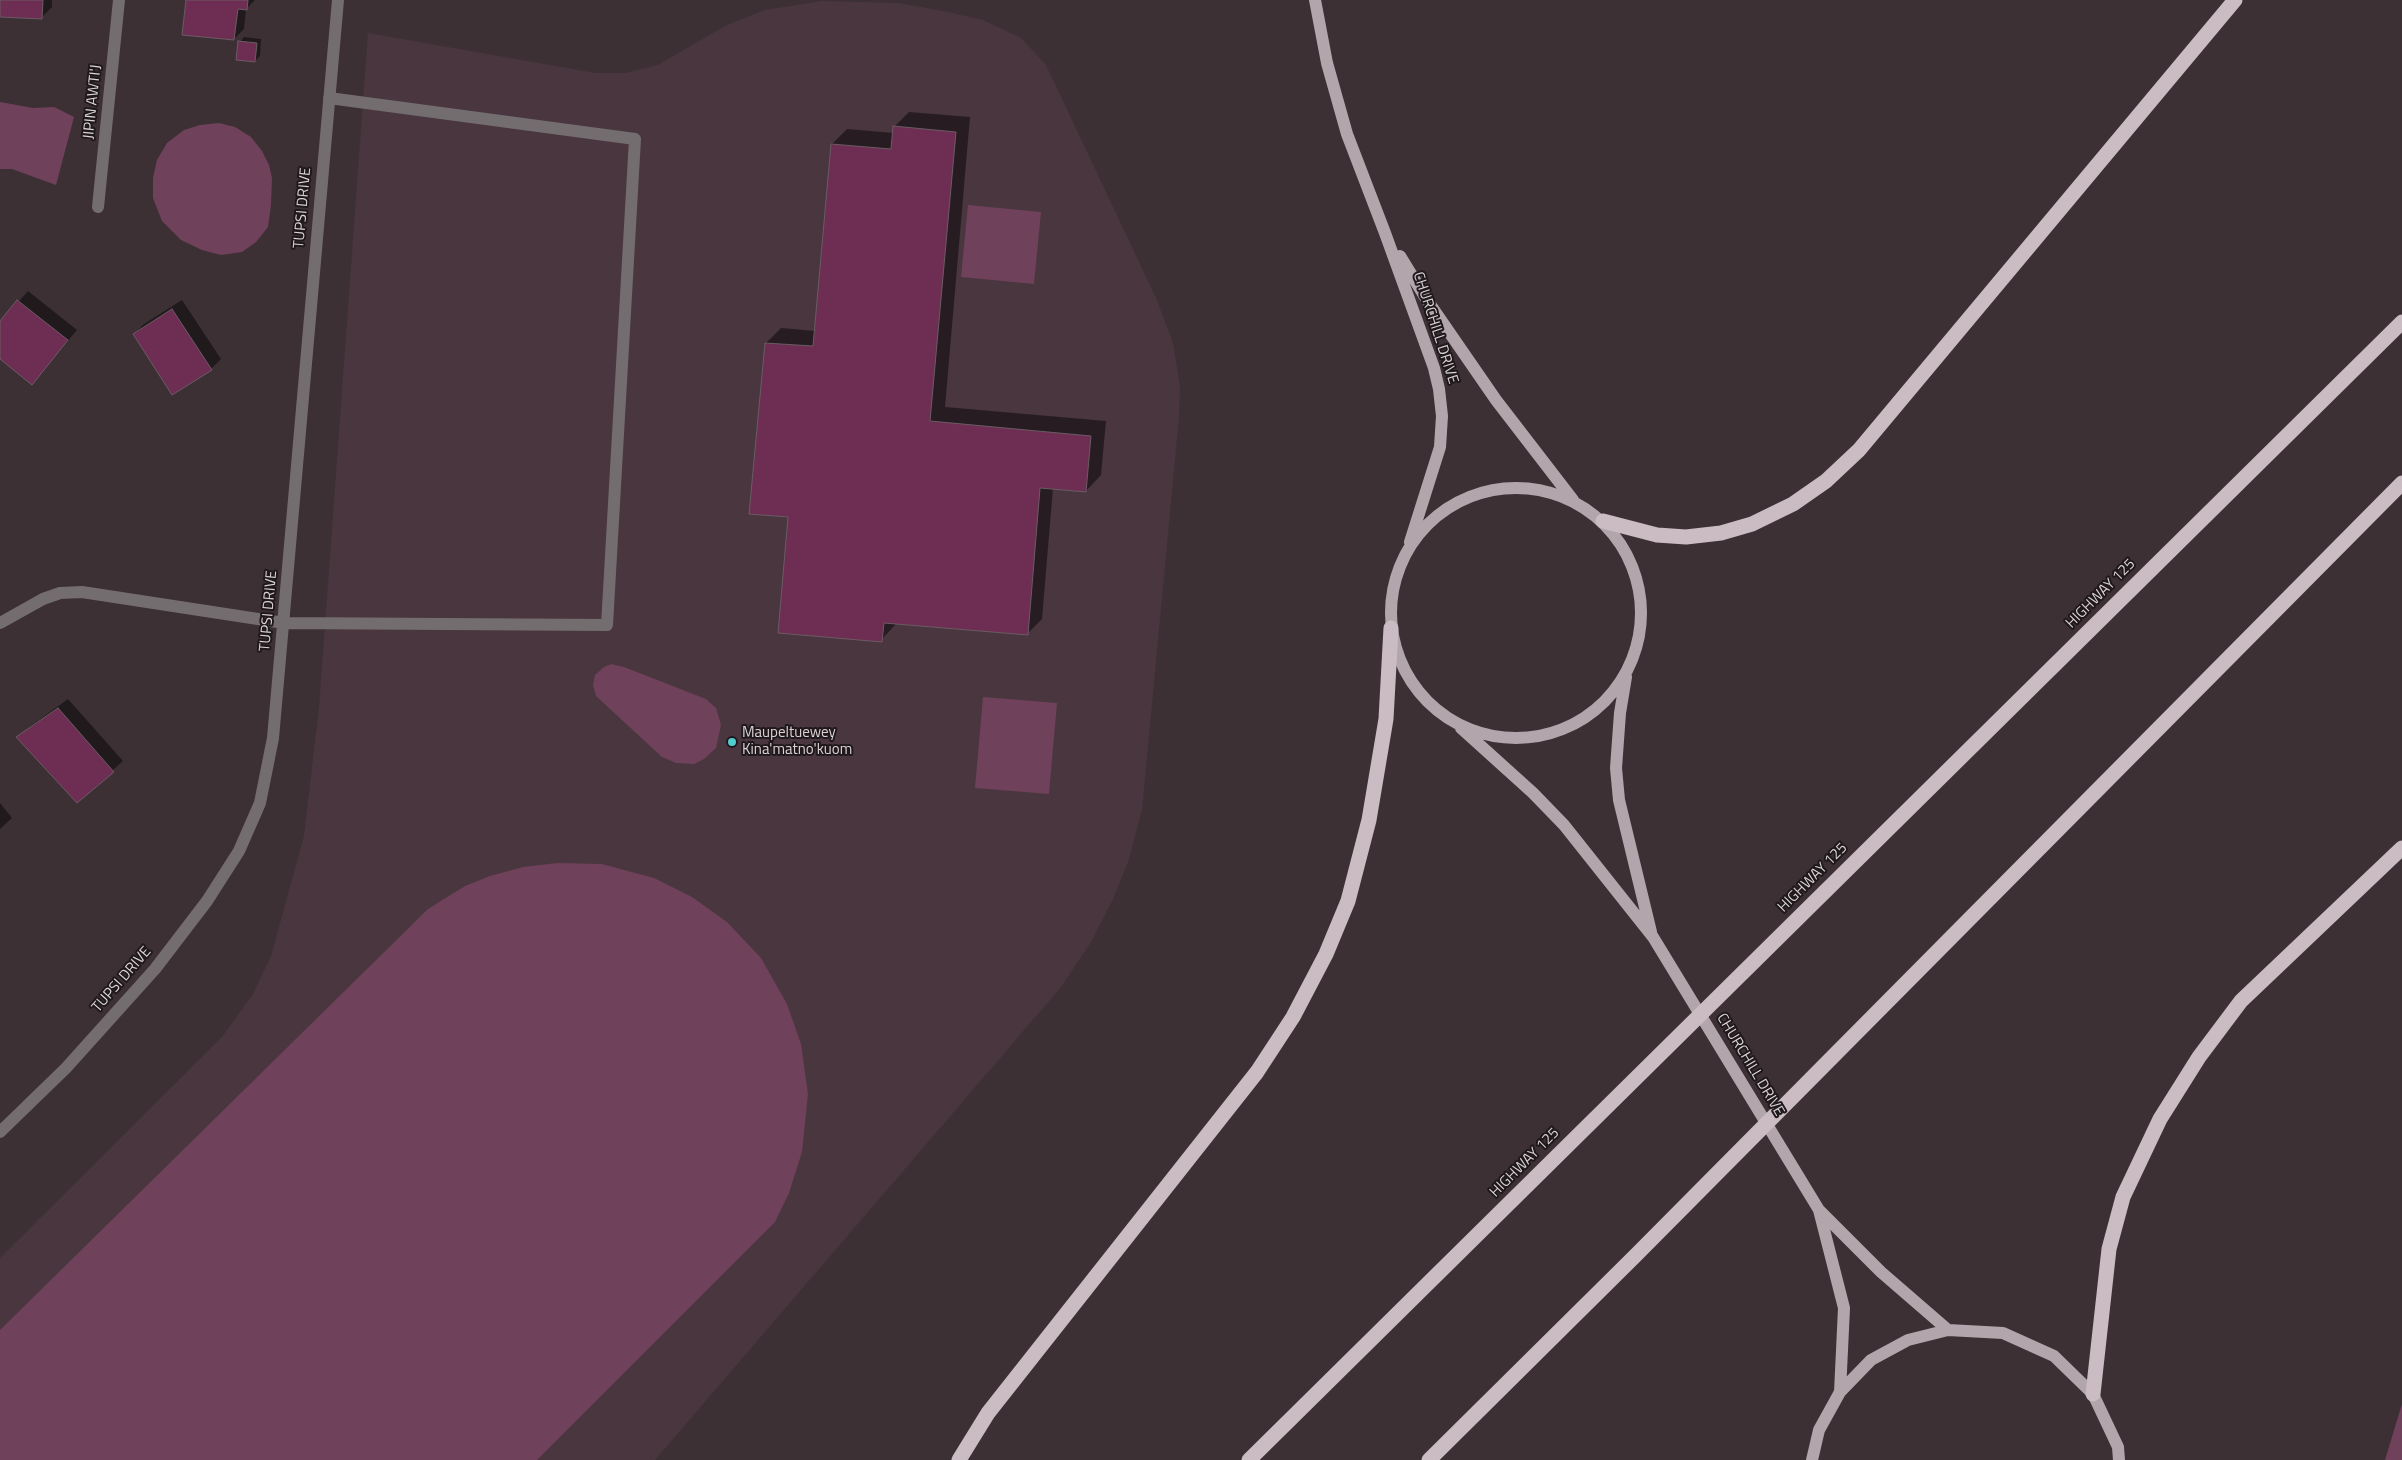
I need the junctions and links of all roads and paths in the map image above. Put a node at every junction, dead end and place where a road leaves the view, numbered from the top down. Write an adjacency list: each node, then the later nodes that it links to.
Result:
1 (119, 0): 6 (street, JIPIN AWTI'J)
2 (338, 0): 5 (street, TUPSI DRIVE)
3 (1314, 0): 7 (main road, CHURCHILL DRIVE)
4 (2235, 0): 11 (highway)
5 (329, 98): 14 (street, TUPSI DRIVE); 14 (street)
6 (98, 207)
7 (1385, 233): 10 (main road, CHURCHILL DRIVE); 12 (main road, CHURCHILL DRIVE)
8 (2402, 322): 26 (highway, HIGHWAY 125)
9 (2402, 484): 27 (highway)
10 (1573, 500): 11 (main road); 12 (main road)
11 (1603, 521): 16 (main road)
12 (1407, 550): 15 (main road, CHURCHILL DRIVE)
13 (0, 622): 14 (street)
14 (284, 623): 20 (street, TUPSI DRIVE)
15 (1391, 628): 17 (main road, CHURCHILL DRIVE); 25 (highway)
16 (1626, 674): 17 (main road); 19 (main road, CHURCHILL DRIVE)
17 (1456, 723): 19 (main road, CHURCHILL DRIVE)
18 (2402, 848): 24 (highway)
19 (1652, 937): 21 (main road, CHURCHILL DRIVE)
20 (0, 1132)
21 (1819, 1210): 22 (main road, CHURCHILL DRIVE); 23 (main road, CHURCHILL DRIVE)
22 (1948, 1330): 23 (main road); 24 (main road)
23 (1840, 1392): 28 (main road)
24 (2093, 1394): 29 (main road)
25 (959, 1460)
26 (1249, 1460)
27 (1429, 1460)
28 (1812, 1460)
29 (2119, 1460)

